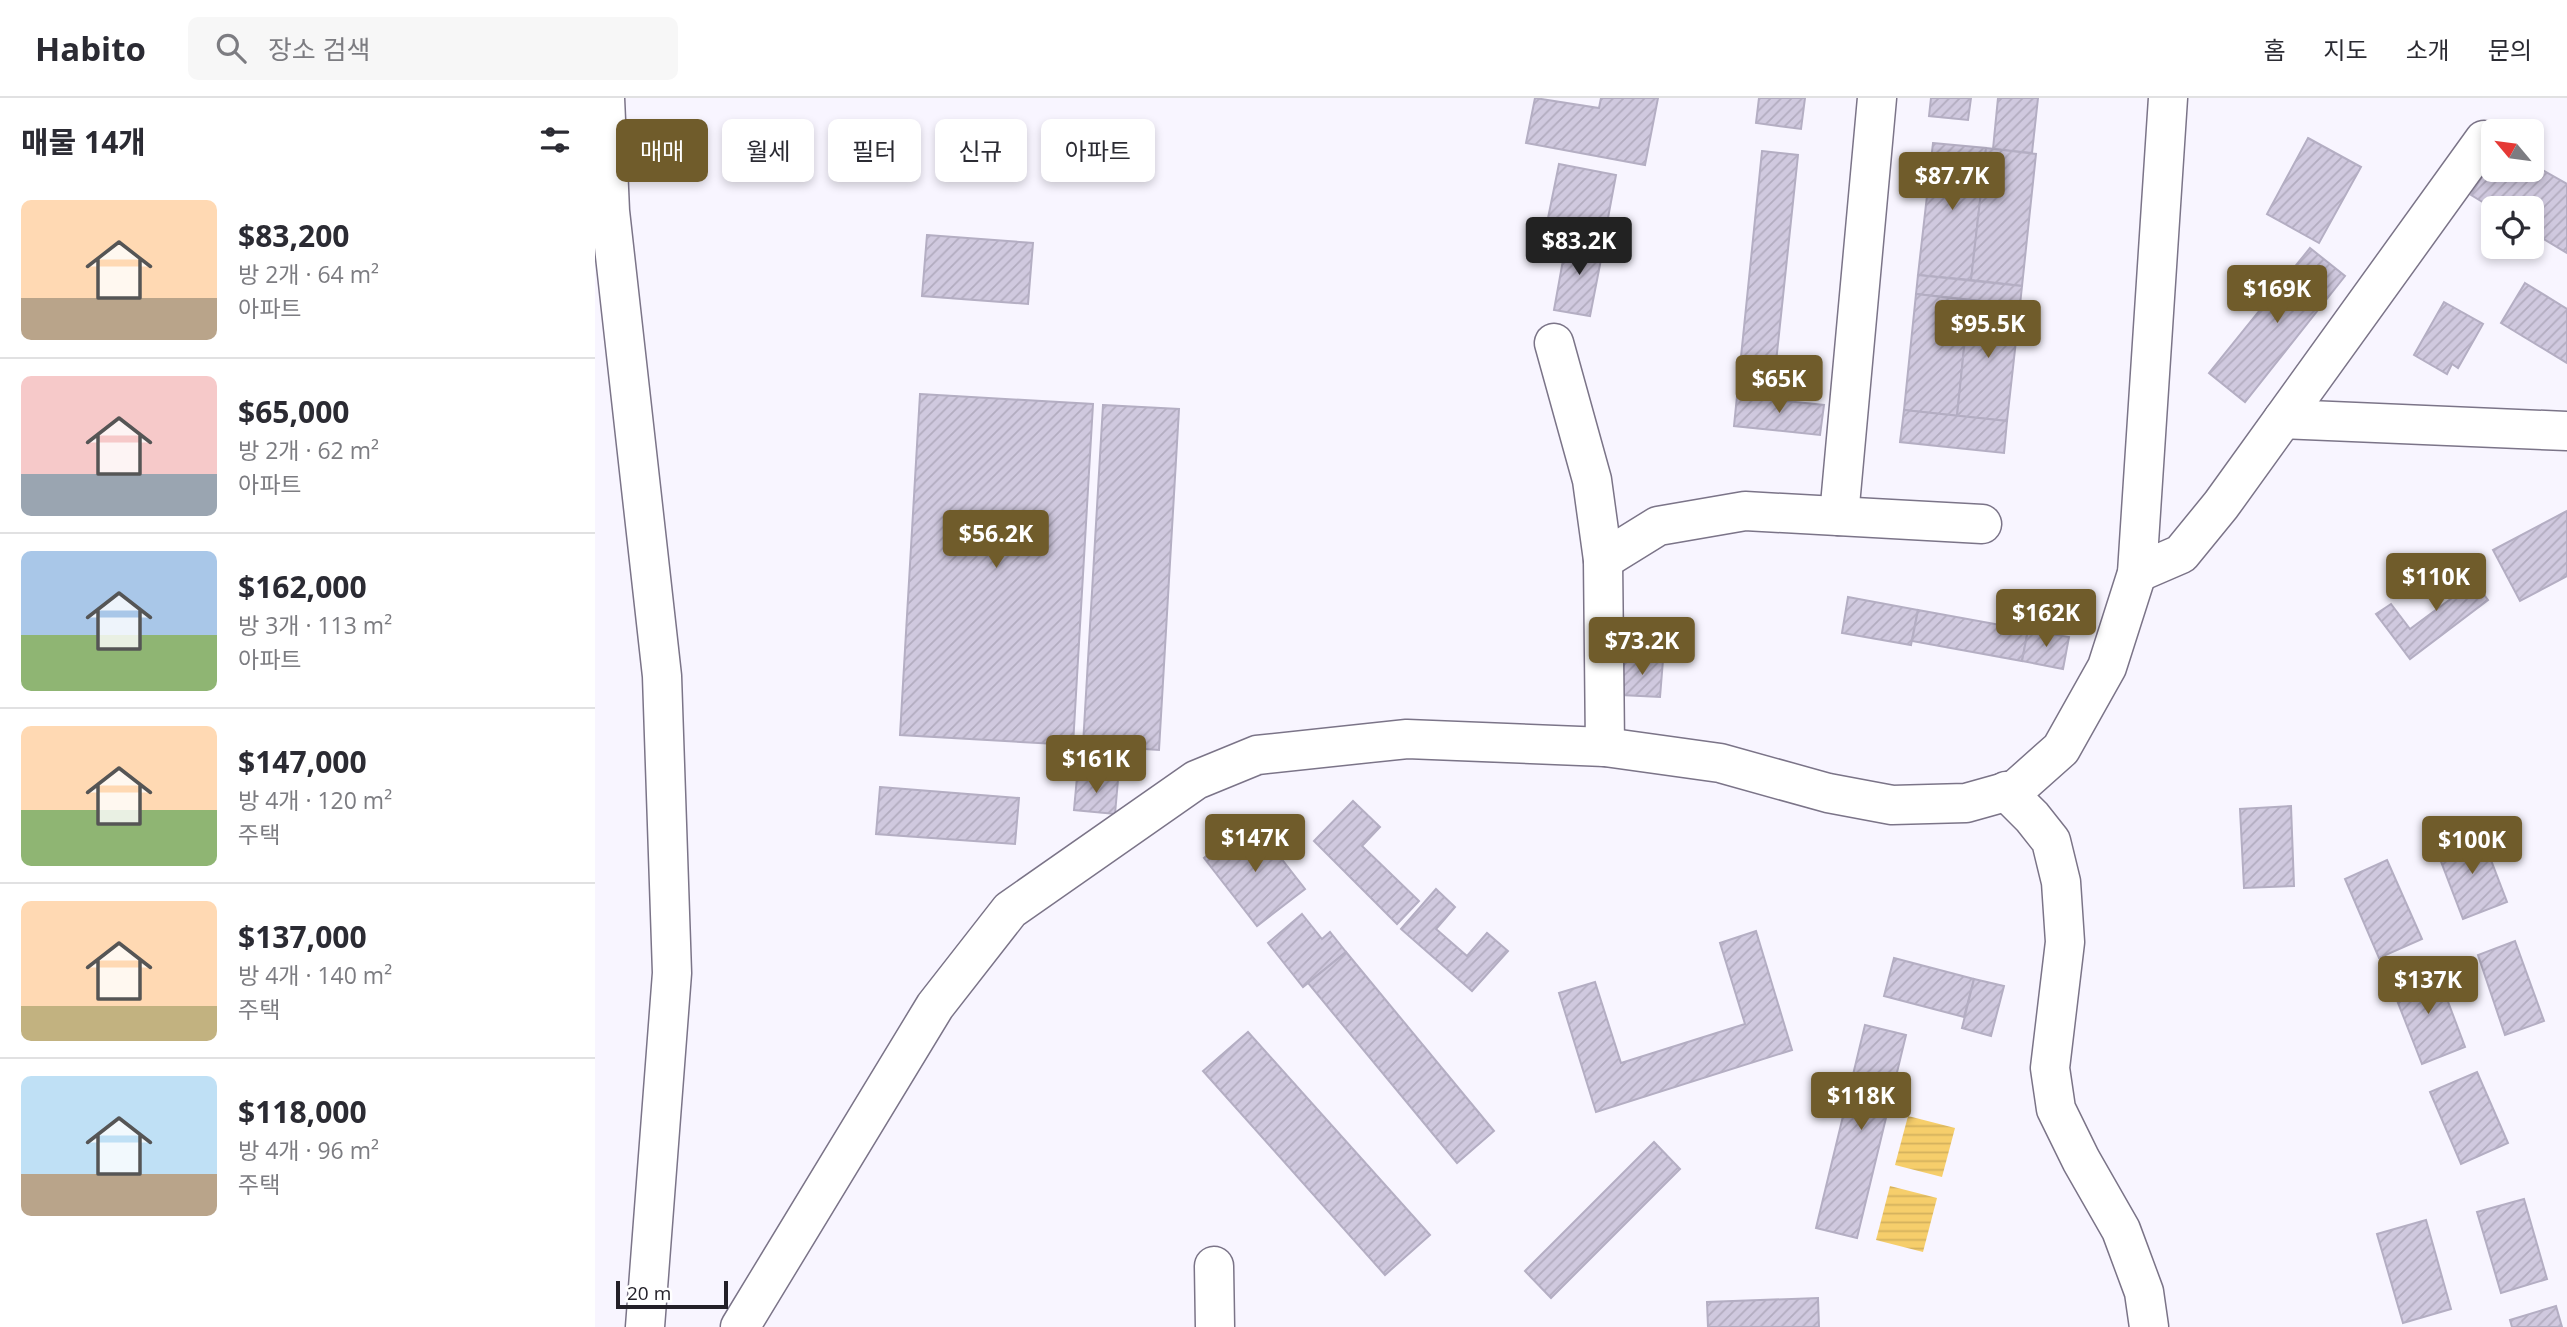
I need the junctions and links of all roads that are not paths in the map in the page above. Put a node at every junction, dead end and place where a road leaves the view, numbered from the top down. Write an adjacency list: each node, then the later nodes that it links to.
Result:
1 (605, 98): 15 (street)
2 (1877, 98): 8 (street)
3 (2169, 99): 11 (street)
4 (2481, 144): 6 (street)
5 (1554, 343): 10 (street)
6 (2283, 419): 7 (street); 11 (street)
7 (2567, 431)
8 (1839, 516): 9 (street); 10 (street)
9 (1982, 524)
10 (1604, 561): 12 (street)
11 (2137, 573): 13 (street)
12 (1605, 747): 13 (street); 16 (street)
13 (2006, 791): 18 (street)
14 (1214, 1266): 17 (street)
15 (645, 1327)
16 (740, 1327)
17 (1215, 1327)
18 (2149, 1327)

